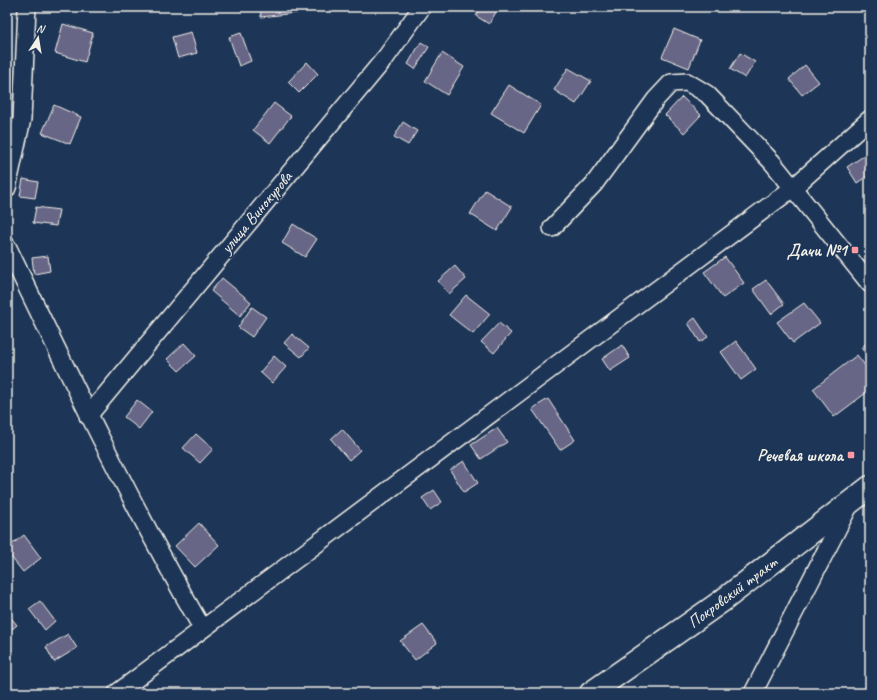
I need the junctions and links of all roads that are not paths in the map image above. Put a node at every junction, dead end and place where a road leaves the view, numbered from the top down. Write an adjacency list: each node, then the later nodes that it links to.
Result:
1 (27, 7): 4 (street)
2 (422, 7): 9 (street, улица Винокурова)
3 (870, 119): 5 (street)
4 (7, 188)
5 (793, 188): 6 (street); 8 (street); 12 (street)
6 (552, 228)
7 (7, 246): 9 (street)
8 (870, 284)
9 (88, 416): 12 (street)
10 (870, 487): 11 (main road, Покровский тракт)
11 (852, 501): 14 (main road, Покровский тракт); 15 (street)
12 (202, 628): 13 (street)
13 (118, 693)
14 (591, 693)
15 (753, 693)

